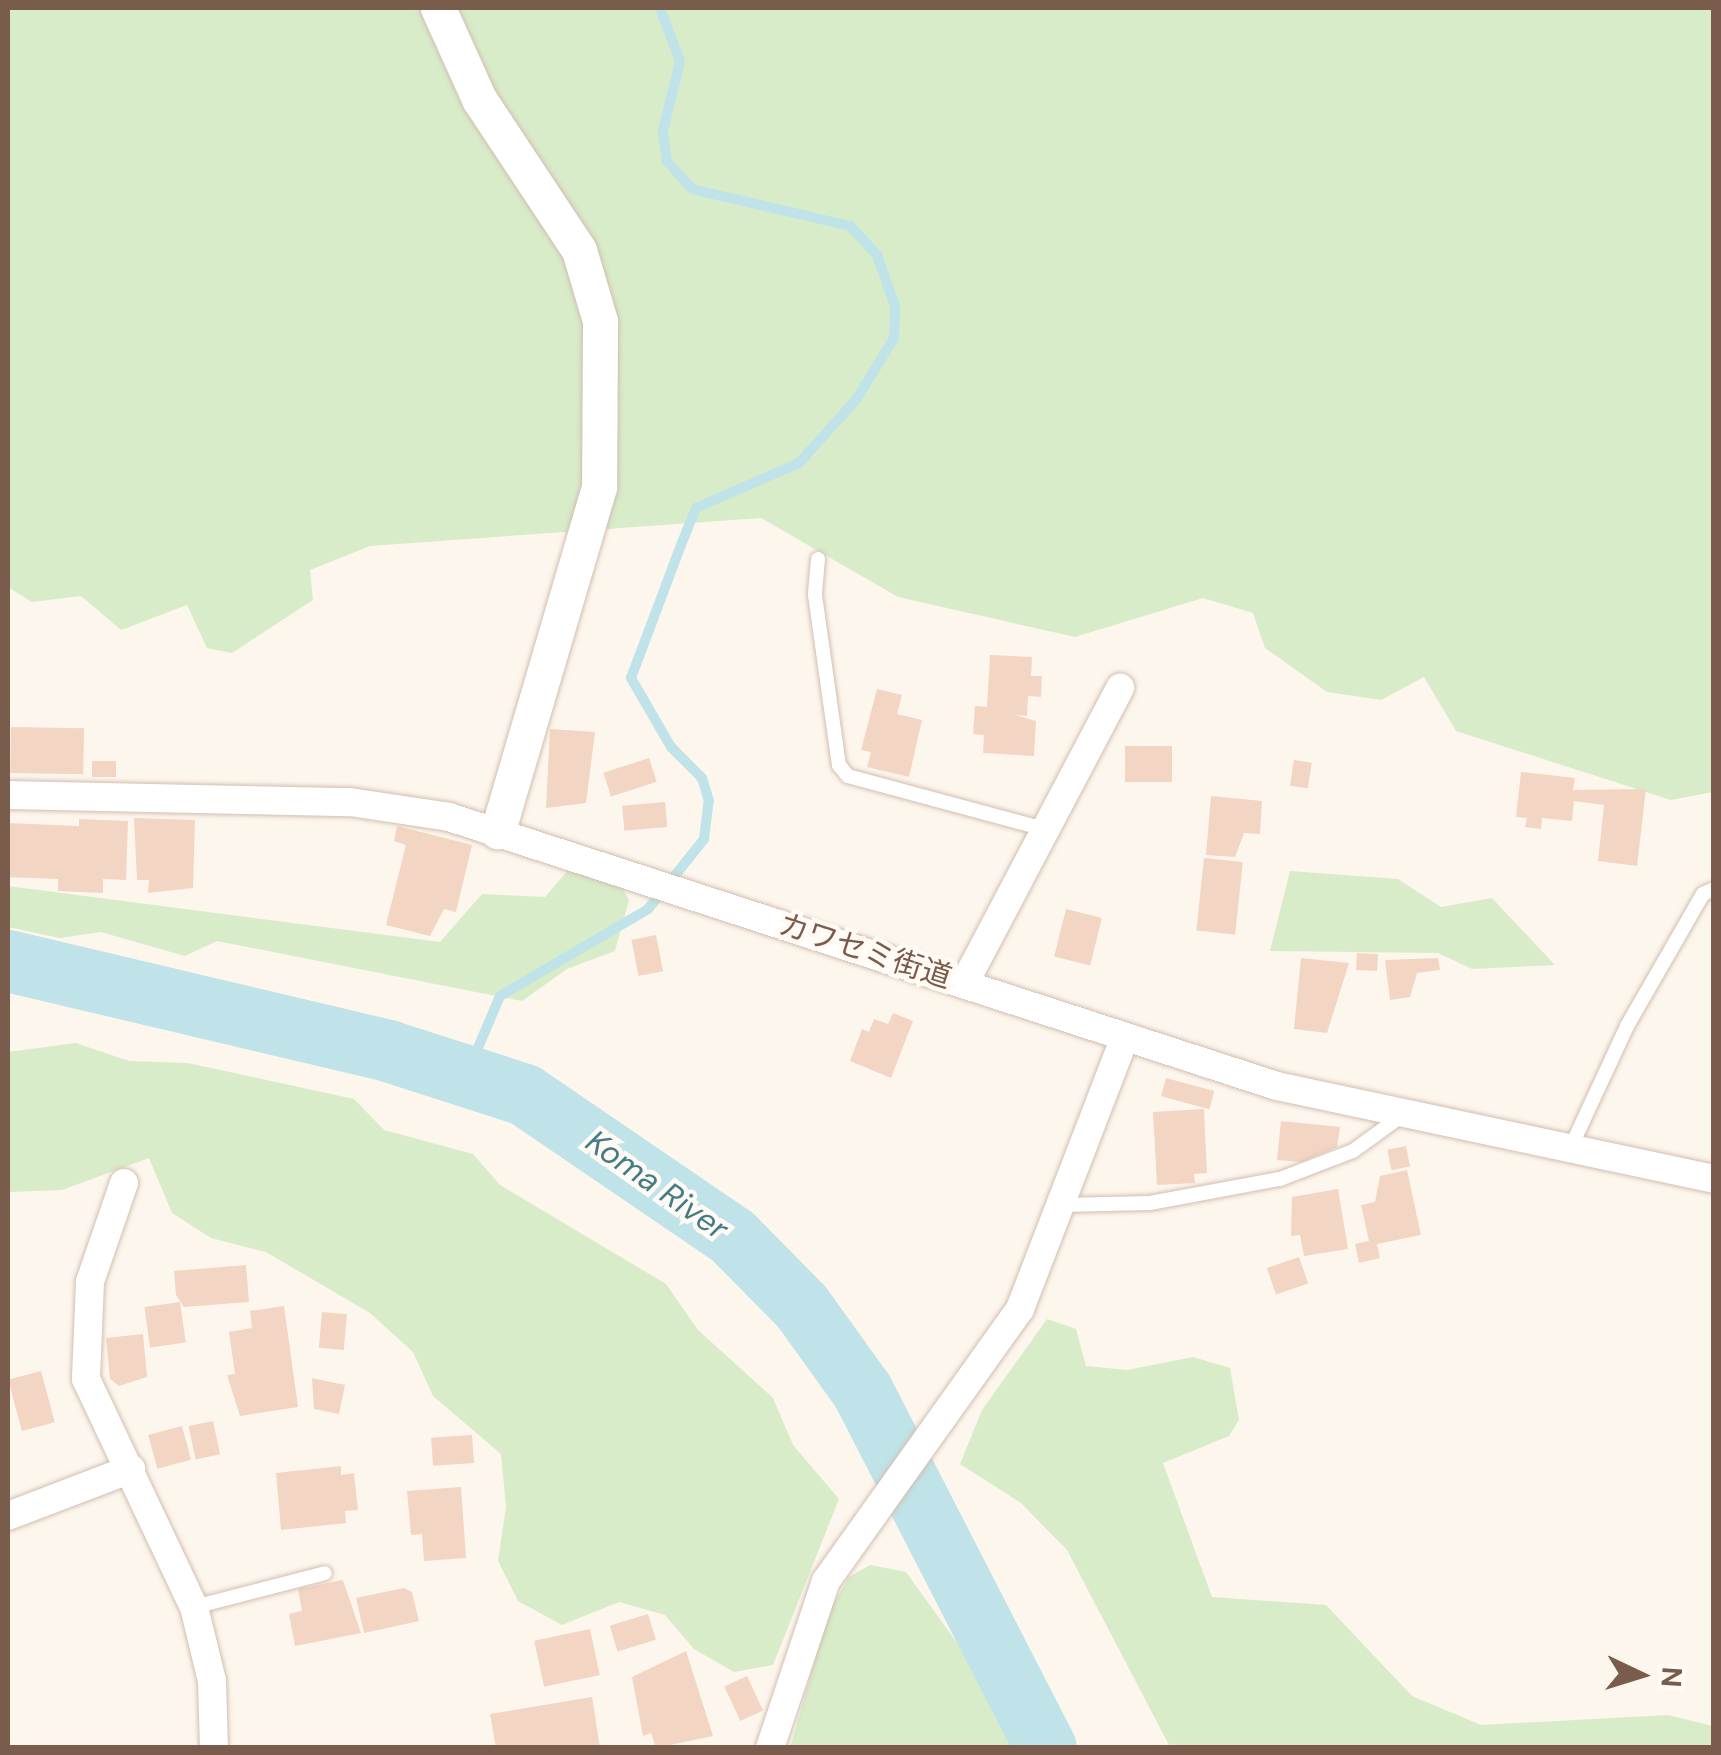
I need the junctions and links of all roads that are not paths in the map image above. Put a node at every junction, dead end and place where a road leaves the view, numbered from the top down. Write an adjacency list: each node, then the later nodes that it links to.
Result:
1 (438, 8): 6 (street)
2 (818, 560): 5 (lane)
3 (1120, 688): 5 (street)
4 (8, 795): 6 (street, カワセミ街道)
5 (1045, 829): 8 (street)
6 (498, 831): 8 (street, カワセミ街道)
7 (1714, 890): 11 (lane)
8 (964, 984): 9 (street, カワセミ街道)
9 (1124, 1040): 10 (street, カワセミ街道); 14 (street)
10 (1404, 1114): 11 (street, カワセミ街道); 14 (lane)
11 (1570, 1150): 12 (street, カワセミ街道)
12 (1714, 1179)
13 (124, 1182): 15 (street)
14 (1062, 1205): 20 (street)
15 (131, 1470): 16 (street); 18 (street)
16 (8, 1516)
17 (324, 1573): 18 (lane)
18 (194, 1607): 19 (street)
19 (214, 1748)
20 (770, 1748)

